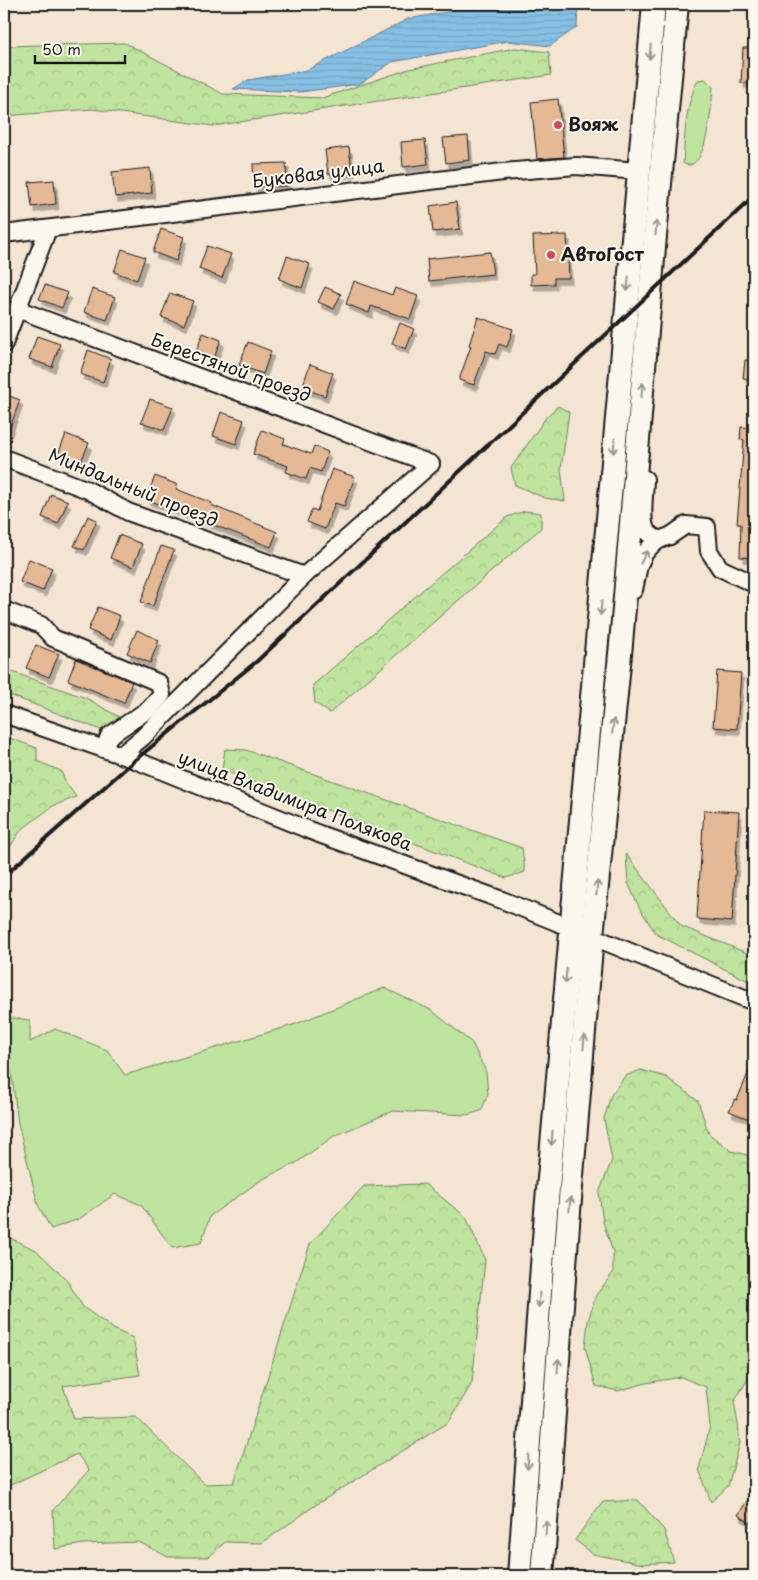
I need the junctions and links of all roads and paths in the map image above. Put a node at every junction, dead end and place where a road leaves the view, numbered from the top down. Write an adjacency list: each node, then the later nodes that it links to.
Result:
1 (654, 4): 3 (highway, one-way to 3)
2 (677, 4): 8 (highway, one-way to 2)
3 (639, 171): 4 (street, Буковая улица); 18 (highway, one-way to 18)
4 (48, 230): 5 (street, Буковая улица); 6 (street)
5 (4, 234)
6 (17, 309): 7 (street); 11 (street, Берестяной проезд)
7 (4, 344)
8 (640, 422): 10 (street); 14 (highway)
9 (4, 458): 11 (street, Миндальный проезд)
10 (659, 540): 12 (street); 14 (street, one-way to 10)
11 (304, 576): 17 (street)
12 (754, 584)
13 (4, 610): 16 (street)
14 (623, 611): 19 (highway, one-way to 14)
15 (4, 714): 16 (street, улица Владимира Полякова)
16 (104, 749): 17 (street, улица Владимира Полякова)
17 (121, 756): 18 (street, улица Владимира Полякова)
18 (570, 928): 19 (street, улица Владимира Полякова); 21 (highway, one-way to 21)
19 (592, 936): 20 (street, улица Владимира Полякова); 22 (highway, one-way to 19)
20 (754, 1002)
21 (519, 1576)
22 (542, 1576)

